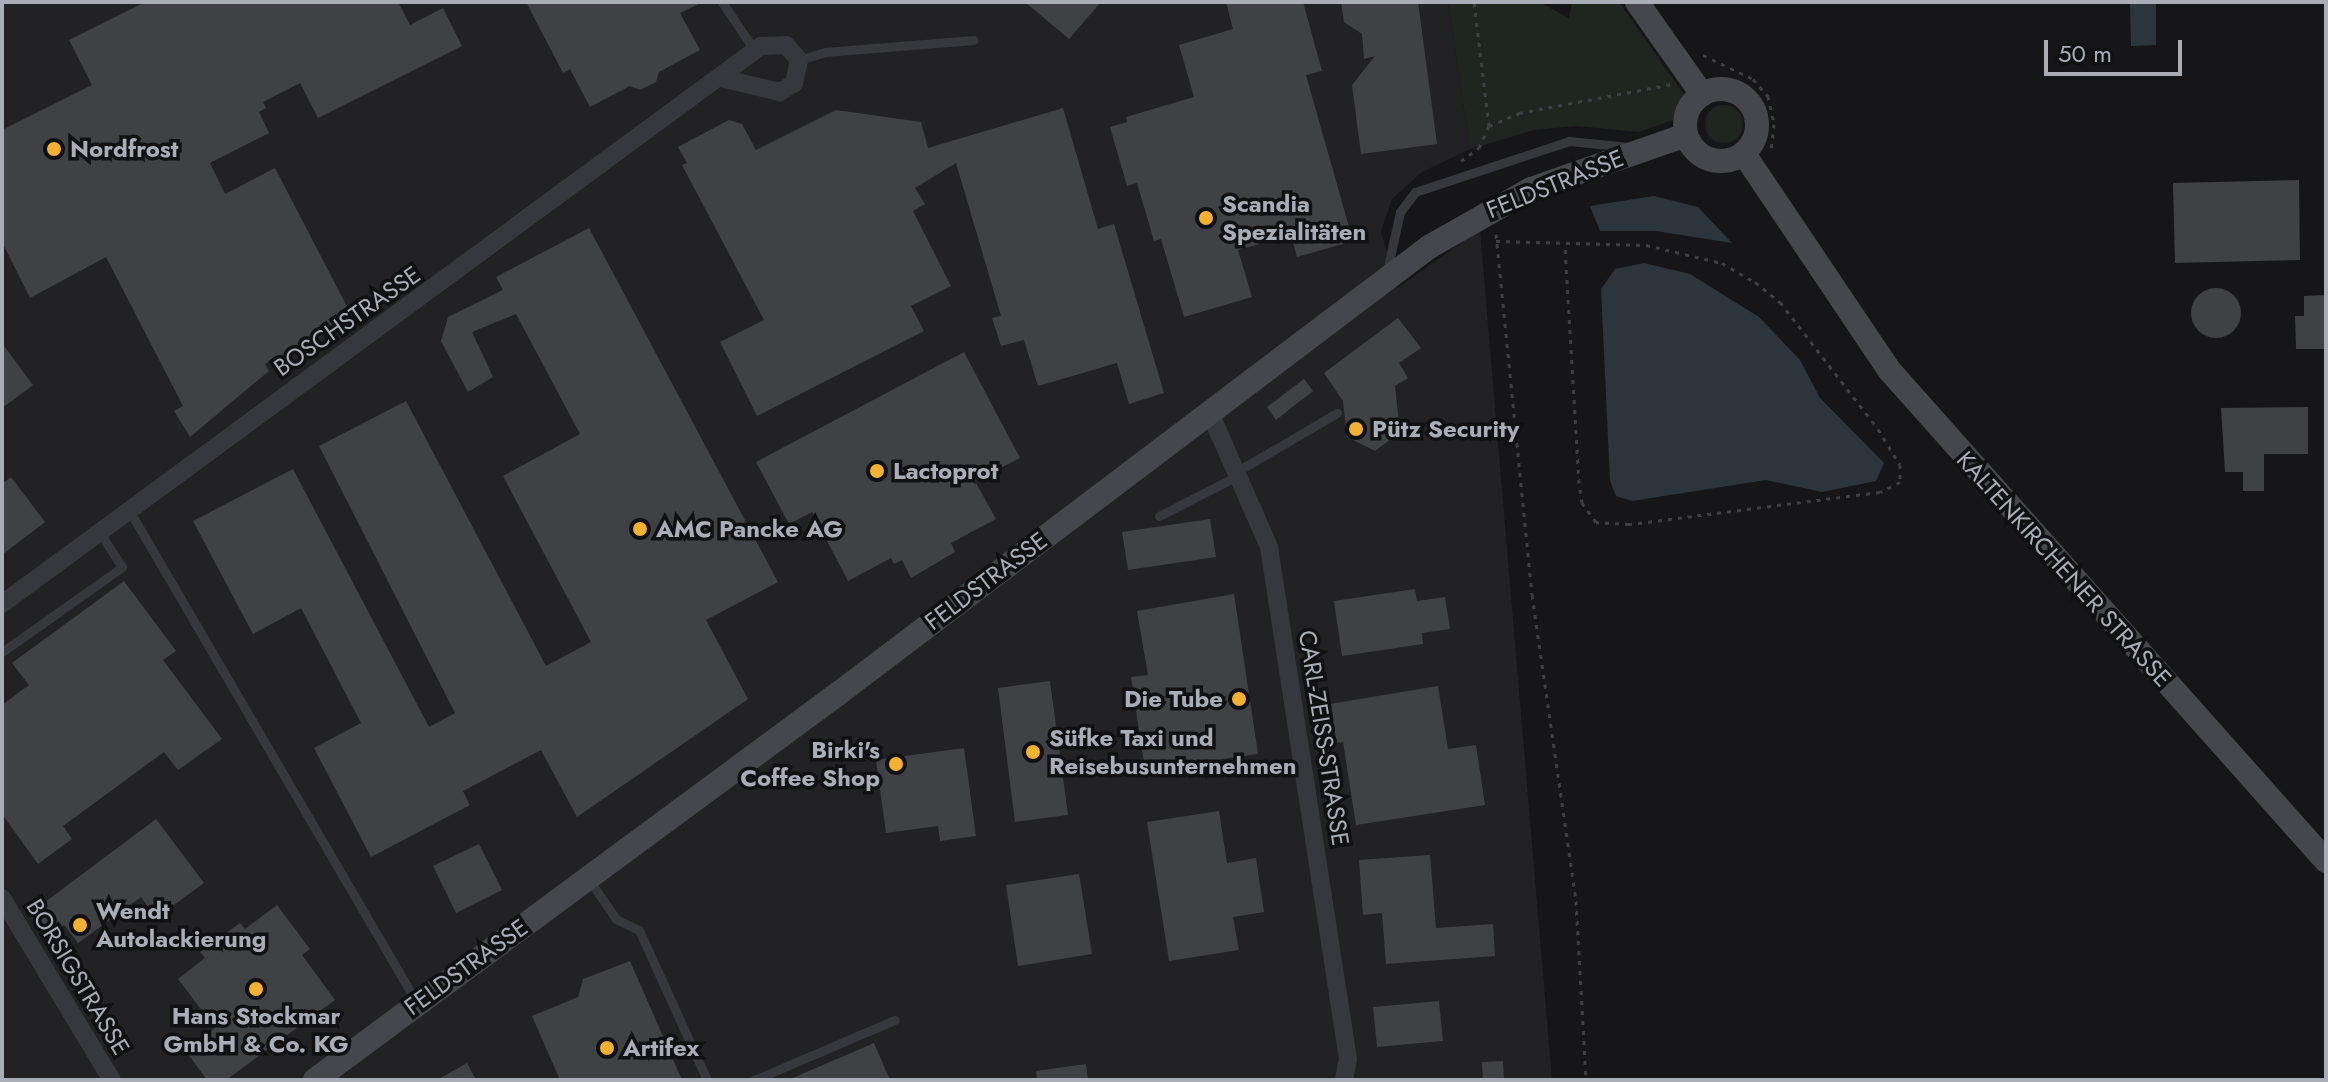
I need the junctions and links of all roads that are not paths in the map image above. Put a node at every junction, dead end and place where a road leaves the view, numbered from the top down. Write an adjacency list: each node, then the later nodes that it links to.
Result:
1 (722, 2): 4 (lane)
2 (1637, 2): 6 (street)
3 (974, 40): 5 (lane)
4 (755, 51): 5 (street); 7 (street, BOSCHSTRASSE)
5 (799, 60): 7 (street)
6 (1697, 75): 8 (street); 10 (street)
7 (721, 78): 15 (street, BOSCHSTRASSE)
8 (1686, 135): 9 (street, FELDSTRASSE); 10 (street)
9 (1640, 150): 11 (street, FELDSTRASSE); 11 (lane)
10 (1744, 154): 20 (street, KALTENKIRCHENER STRASSE)
11 (1385, 280): 12 (street, FELDSTRASSE)
12 (1210, 413): 14 (street, CARL-ZEISS-STRASSE); 21 (street, FELDSTRASSE)
13 (1337, 413): 14 (lane)
14 (1237, 474): 16 (lane); 29 (street, CARL-ZEISS-STRASSE)
15 (129, 510): 17 (street, BOSCHSTRASSE); 23 (lane)
16 (1159, 516)
17 (99, 532): 18 (street, BOSCHSTRASSE); 19 (lane)
18 (2, 604)
19 (2, 652)
20 (2326, 861)
21 (588, 878): 23 (street, FELDSTRASSE); 27 (lane)
22 (2, 898): 25 (street, BORSIGSTRASSE)
23 (417, 1003): 26 (street, FELDSTRASSE)
24 (895, 1020): 28 (lane)
25 (112, 1080)
26 (315, 1080)
27 (707, 1080)
28 (754, 1080)
29 (1344, 1080)

